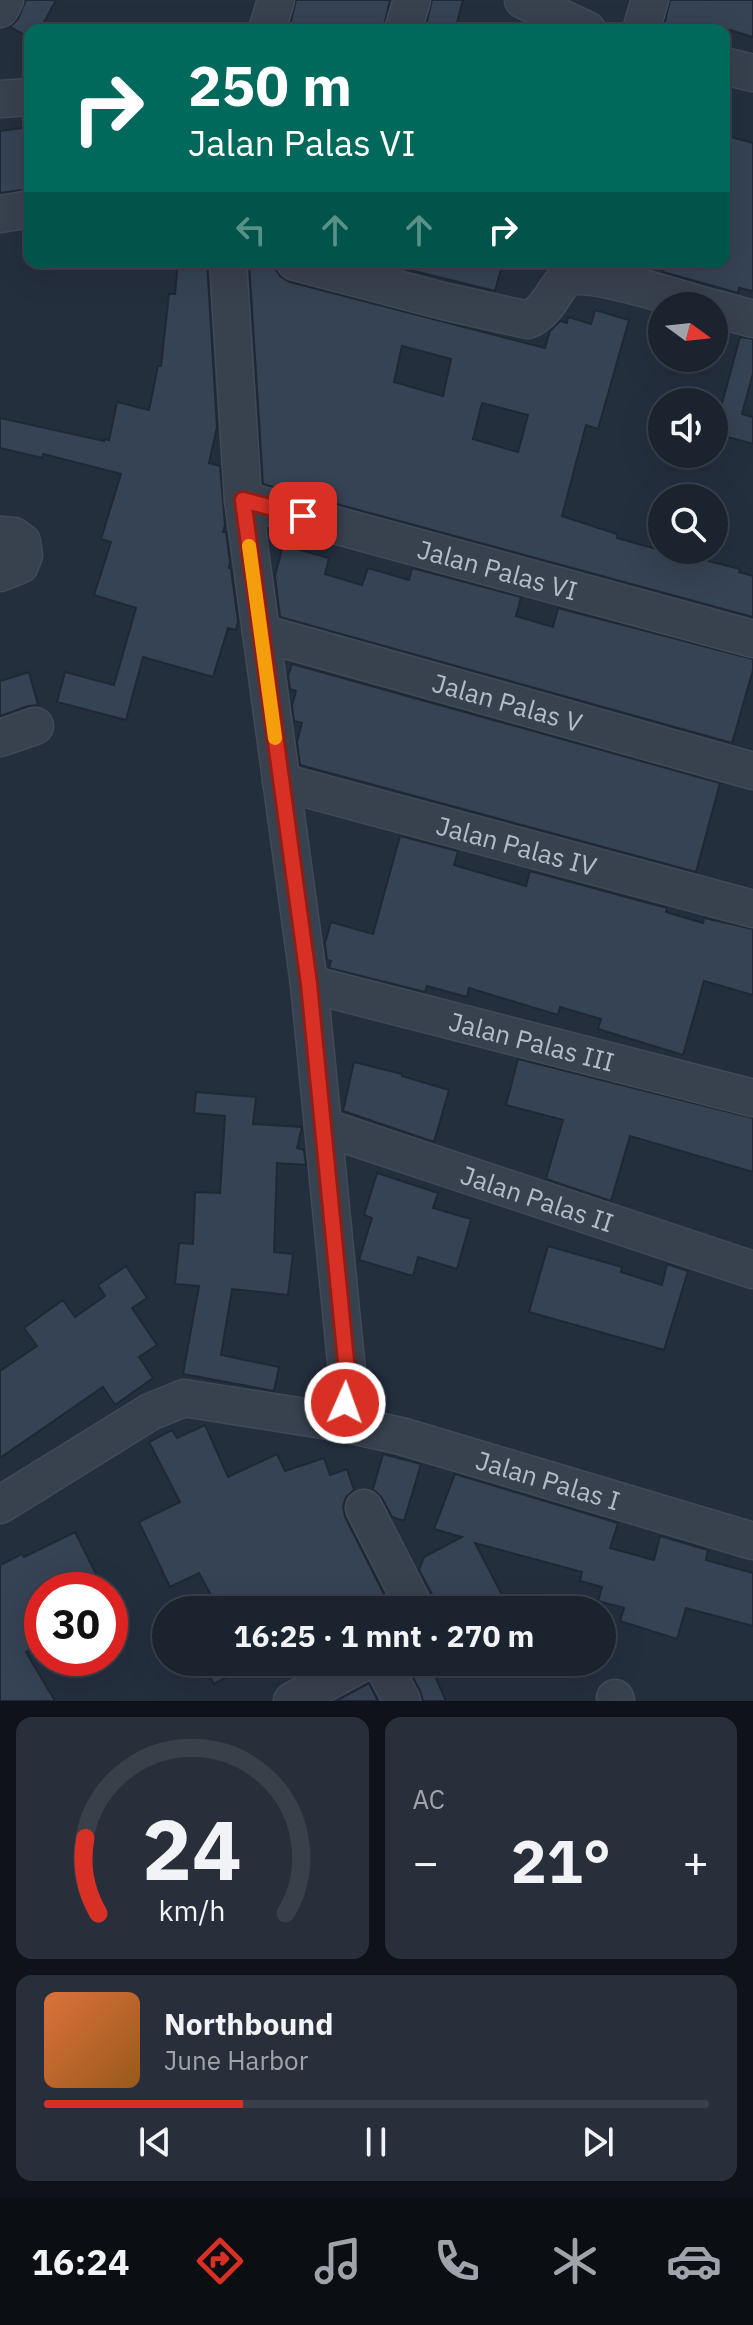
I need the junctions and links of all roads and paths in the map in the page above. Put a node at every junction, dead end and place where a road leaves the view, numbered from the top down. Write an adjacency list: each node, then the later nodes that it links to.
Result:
1 (5, 0): 6 (street)
2 (276, 0): 7 (street)
3 (412, 0): 8 (street)
4 (523, 0): 9 (street)
5 (650, 0): 10 (street)
6 (0, 9)
7 (269, 24)
8 (405, 24)
9 (574, 24)
10 (643, 24)
11 (730, 67): 12 (street)
12 (753, 73)
13 (24, 97): 14 (street)
14 (0, 99)
15 (24, 210): 16 (street)
16 (0, 214)
17 (228, 268): 22 (street)
18 (318, 268): 19 (street)
19 (655, 292)
20 (728, 312): 21 (street)
21 (753, 319)
22 (243, 500): 25 (street); 26 (street, Jalan Palas VI)
23 (0, 535): 24 (street)
24 (0, 573)
25 (261, 633): 29 (street, Jalan Palas V); 30 (street)
26 (753, 639)
27 (35, 726): 28 (street)
28 (0, 738)
29 (753, 771)
30 (281, 782): 31 (street, Jalan Palas IV); 32 (street)
31 (753, 909)
32 (309, 984): 33 (street, Jalan Palas III); 34 (street)
33 (753, 1098)
34 (323, 1127): 35 (street, Jalan Palas II); 36 (street)
35 (753, 1270)
36 (342, 1423): 37 (street, Jalan Palas I); 39 (street, Jalan Palas I)
37 (0, 1505)
38 (364, 1508): 40 (street)
39 (753, 1541)
40 (409, 1596)
41 (338, 1676): 43 (street)
42 (389, 1676): 44 (street)
43 (292, 1701)
44 (402, 1701)

